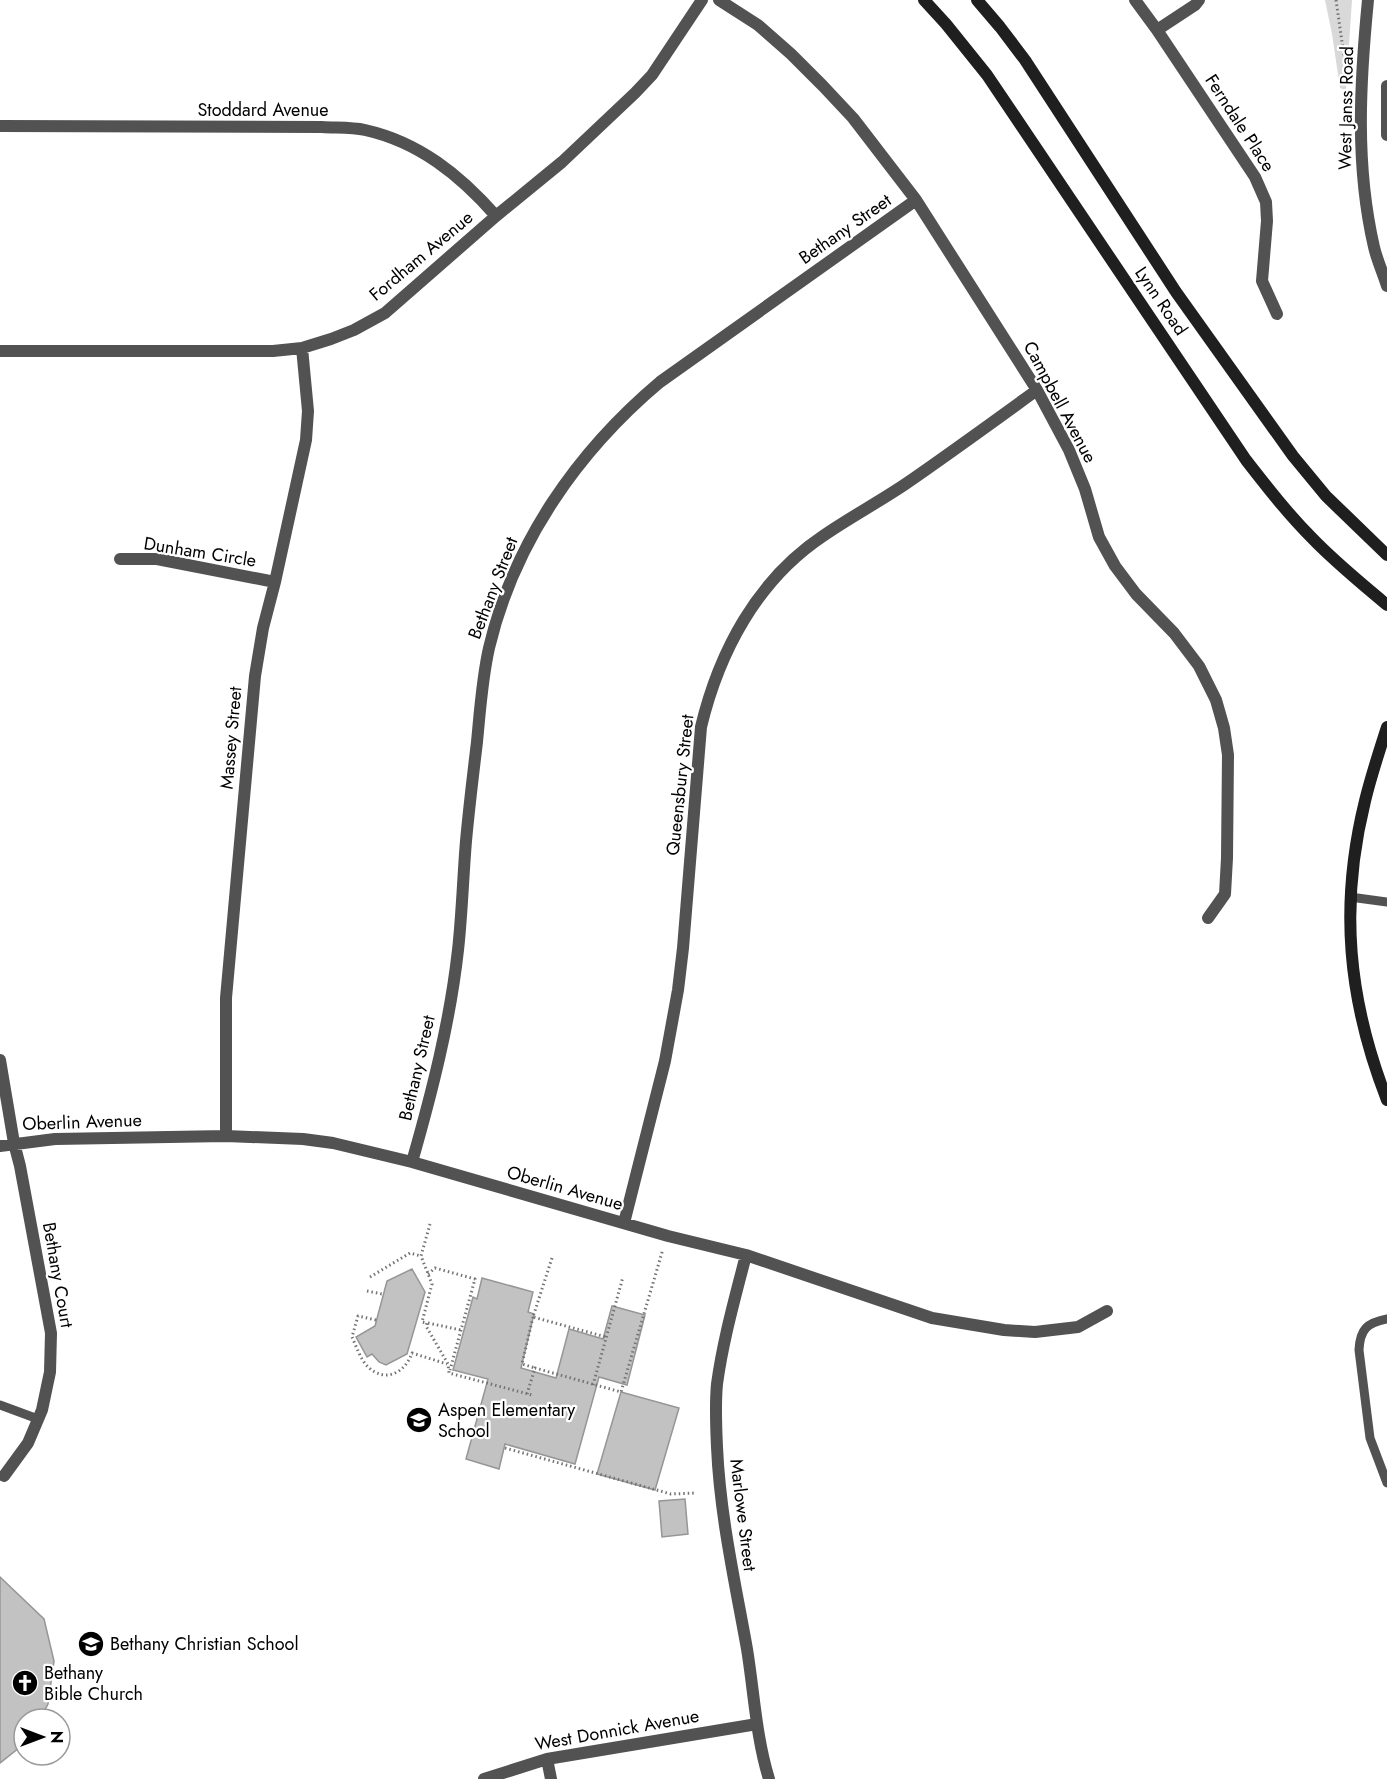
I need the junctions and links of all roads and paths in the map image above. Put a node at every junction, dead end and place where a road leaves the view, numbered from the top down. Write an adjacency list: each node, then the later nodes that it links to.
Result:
1 (702, 0): 15 (street, Fordham Avenue)
2 (719, 0): 14 (street, Campbell Avenue)
3 (924, 0): 24 (main road, Lynn Road)
4 (977, 0): 21 (main road, Lynn Road)
5 (1135, 0): 9 (street, Ferndale Place)
6 (1198, 0): 9 (street)
7 (1336, 0): 11 (path)
8 (1368, 0): 11 (street, West Janss Road)
9 (1157, 30): 17 (street, Ferndale Place)
10 (1387, 86): 13 (street)
11 (1361, 90): 16 (street, West Janss Road)
12 (0, 126): 15 (street, Stoddard Avenue)
13 (1387, 135)
14 (916, 200): 20 (street, Campbell Avenue); 34 (street, Bethany Street)
15 (496, 216): 18 (street, Fordham Avenue)
16 (1387, 286)
17 (1277, 314)
18 (303, 348): 19 (street, Fordham Avenue); 23 (street, Massey Street)
19 (0, 351)
20 (1037, 390): 28 (street, Campbell Avenue); 35 (street, Queensbury Street)
21 (1387, 555)
22 (120, 559): 23 (street, Dunham Circle)
23 (275, 582): 31 (street, Massey Street)
24 (1387, 605)
25 (1387, 727): 26 (main road)
26 (1350, 897): 27 (lane); 30 (main road)
27 (1387, 902)
28 (1208, 918)
29 (0, 1060): 32 (street, Bethany Court)
30 (1387, 1100)
31 (226, 1136): 32 (street, Oberlin Avenue); 34 (street, Oberlin Avenue)
32 (14, 1143): 33 (street, Oberlin Avenue); 60 (street, Bethany Court)
33 (0, 1146)
34 (412, 1162): 35 (street, Oberlin Avenue)
35 (624, 1223): 37 (street, Oberlin Avenue)
36 (430, 1224): 39 (path)
37 (668, 1236): 38 (street, Oberlin Avenue); 56 (path)
38 (746, 1255): 46 (street, Oberlin Avenue); 65 (street, Marlowe Street)
39 (421, 1256): 41 (path); 43 (path)
40 (552, 1258): 47 (path)
41 (428, 1274): 50 (path); 51 (path)
42 (623, 1276): 52 (path)
43 (370, 1277)
44 (367, 1291): 45 (path)
45 (382, 1294)
46 (1107, 1311)
47 (533, 1317): 52 (path); 54 (path)
48 (1387, 1318): 63 (lane)
49 (376, 1320): 53 (path)
50 (427, 1323): 51 (path); 53 (path)
51 (461, 1330): 55 (path)
52 (606, 1337): 56 (path)
53 (448, 1365): 55 (path)
54 (535, 1368): 55 (path); 56 (path)
55 (450, 1373)
56 (593, 1385)
57 (0, 1405): 60 (lane)
58 (515, 1407): 59 (path)
59 (528, 1411)
60 (38, 1419): 62 (street, Bethany Court)
61 (505, 1448): 64 (path)
62 (2, 1475)
63 (1387, 1483)
64 (696, 1493)
65 (757, 1724): 66 (street, West Donnick Avenue); 69 (street, Marlowe Street)
66 (547, 1759): 67 (street, West Donnick Avenue); 68 (street)
67 (484, 1779)
68 (551, 1779)
69 (769, 1779)

